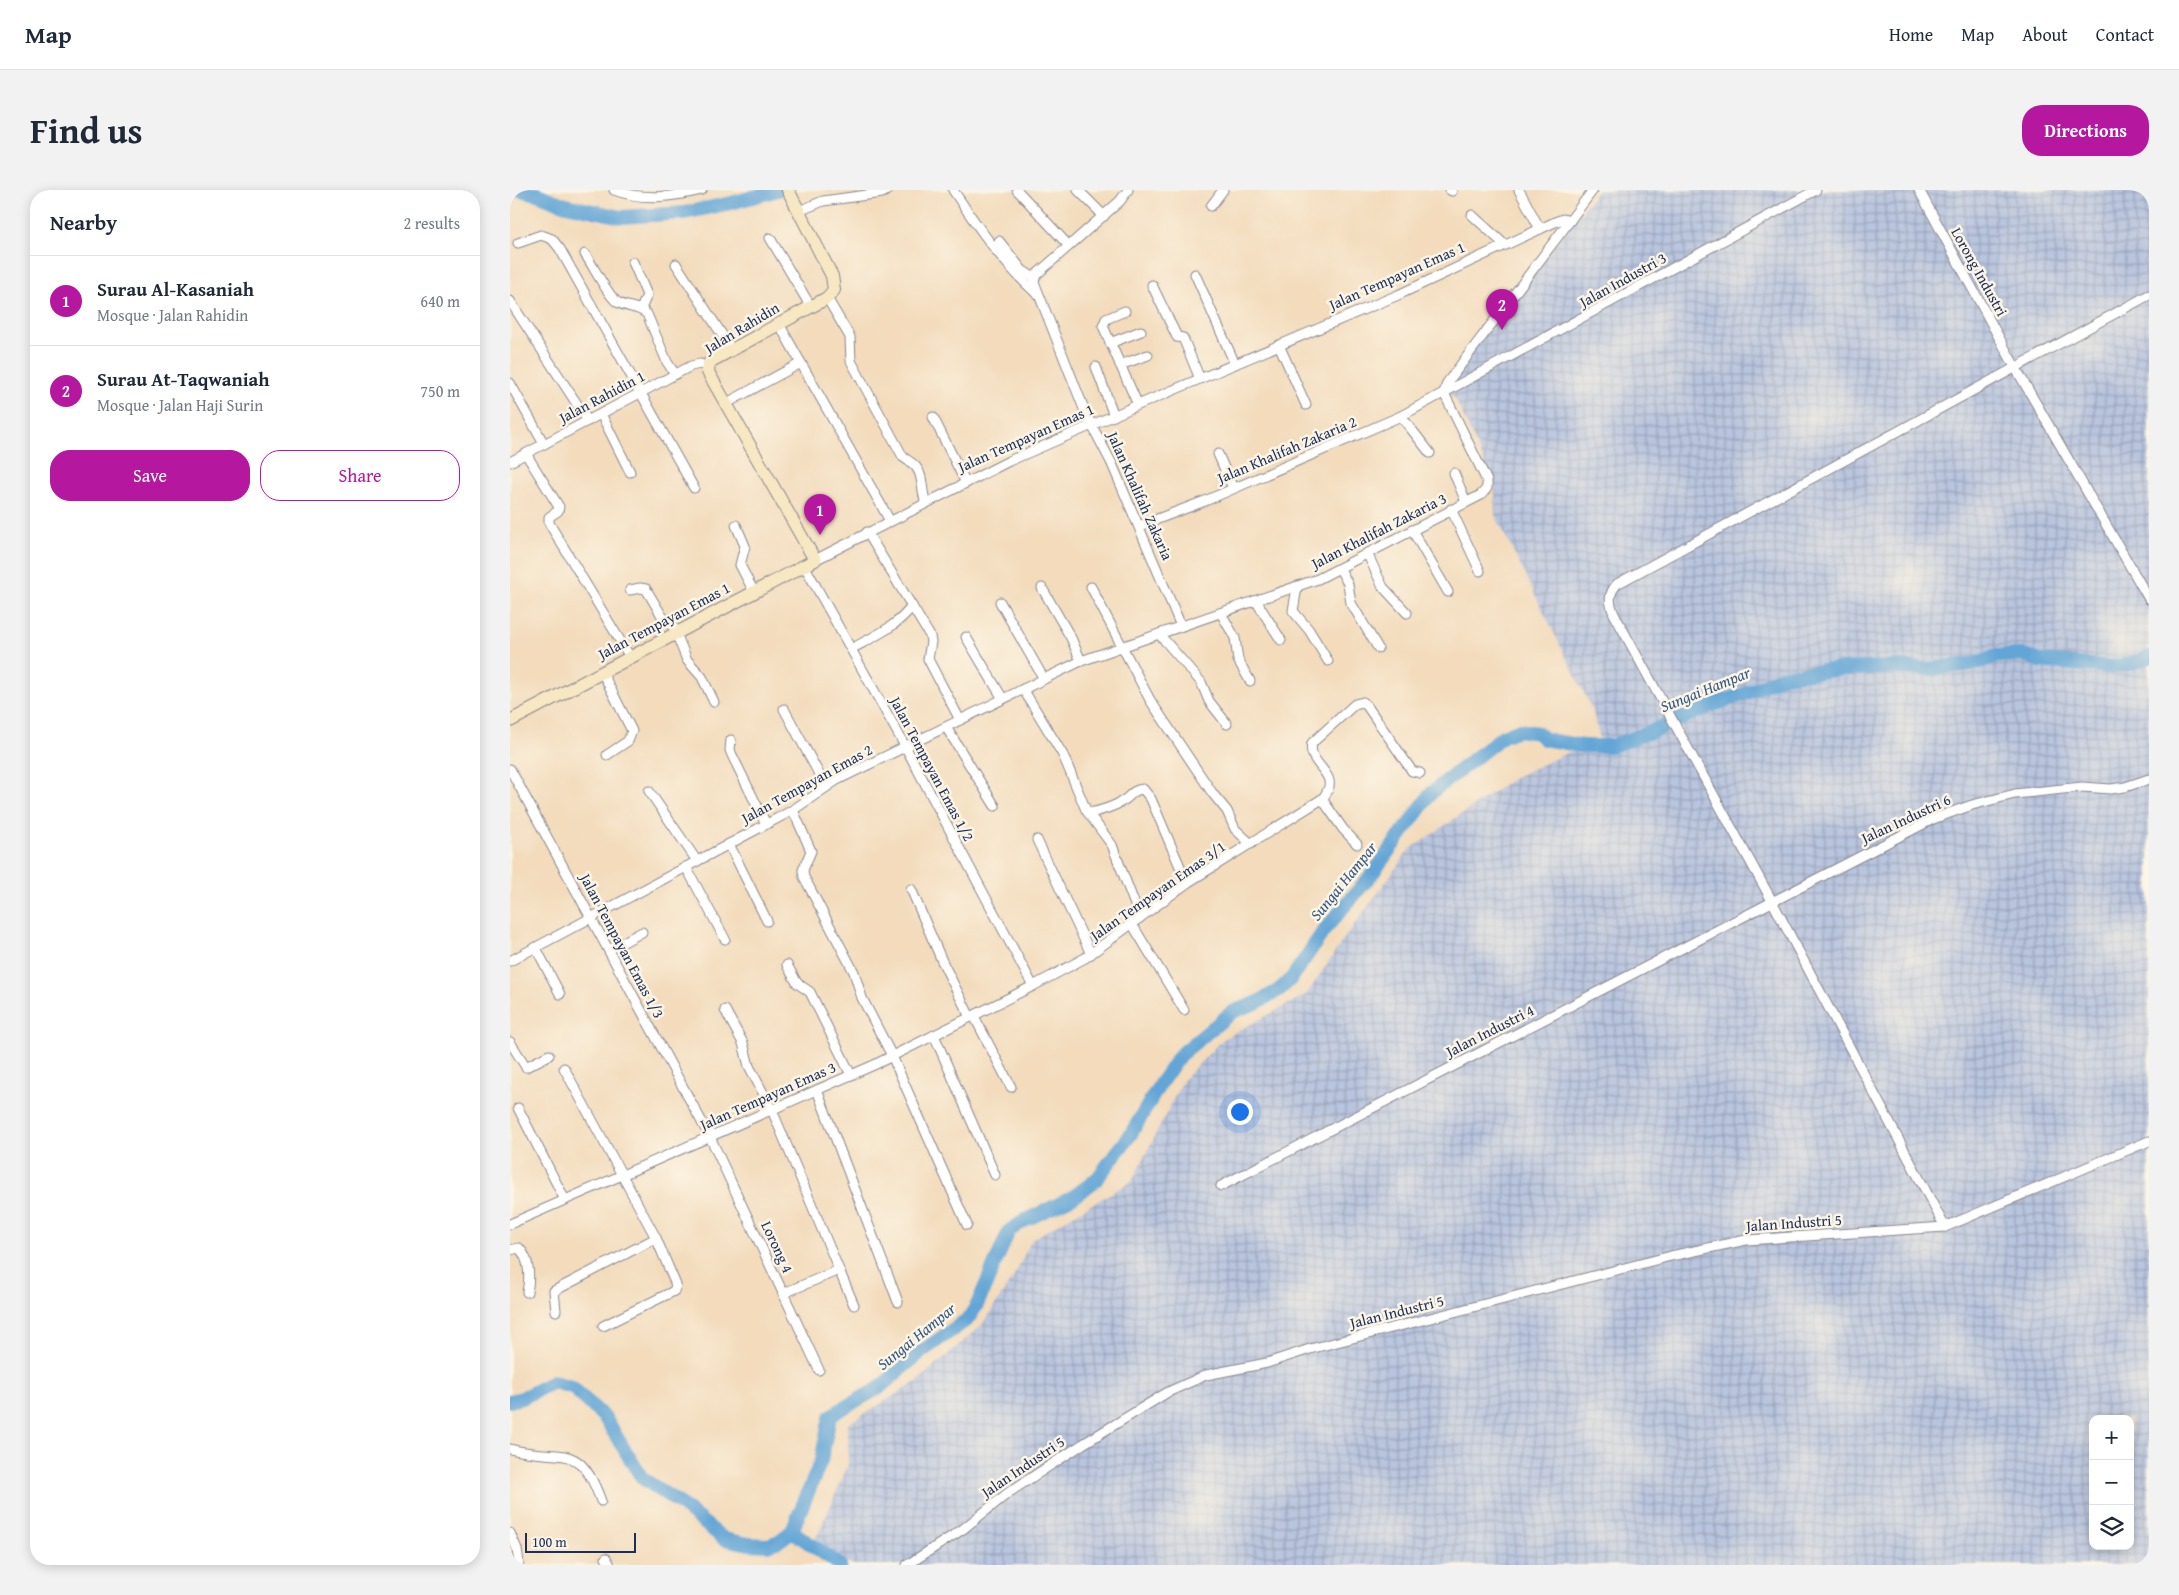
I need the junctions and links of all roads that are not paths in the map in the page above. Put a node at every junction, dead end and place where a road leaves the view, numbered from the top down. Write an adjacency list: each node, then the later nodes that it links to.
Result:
1 (614, 190): 2 (street)
2 (702, 190)
3 (788, 190): 15 (street)
4 (888, 190): 15 (street)
5 (953, 190): 31 (street)
6 (1017, 190): 24 (street)
7 (1078, 190): 17 (street)
8 (1128, 190): 17 (street)
9 (1222, 190): 14 (street)
10 (1519, 190): 19 (street)
11 (1593, 190): 18 (street)
12 (1816, 190): 54 (street, Jalan Industri 3)
13 (1919, 190): 49 (street, Lorong Industri)
14 (1212, 206)
15 (797, 207): 33 (street)
16 (1472, 215): 23 (street)
17 (1104, 216): 24 (street)
18 (1570, 221): 19 (street, Jalan Tempayan Emas 1); 54 (street)
19 (1540, 228): 23 (street, Jalan Tempayan Emas 1)
20 (770, 238): 35 (street)
21 (998, 241): 29 (street)
22 (518, 243): 53 (street)
23 (1505, 245): 41 (street, Jalan Tempayan Emas 1)
24 (1069, 246): 29 (street)
25 (585, 254): 36 (street)
26 (632, 262): 36 (street)
27 (676, 264): 42 (street)
28 (1195, 274): 45 (street)
29 (1034, 278): 31 (street)
30 (1152, 285): 51 (street)
31 (1037, 294): 63 (street, Jalan Khalifah Zakaria)
32 (2149, 295): 49 (street)
33 (827, 298): 35 (street, Jalan Rahidin); 74 (street)
34 (510, 301): 62 (street)
35 (811, 307): 38 (street, Jalan Rahidin)
36 (641, 309): 50 (street)
37 (1124, 311): 40 (street)
38 (779, 324): 42 (street, Jalan Rahidin); 44 (street)
39 (1141, 331): 40 (street)
40 (1110, 343): 46 (street)
41 (1279, 345): 45 (street, Jalan Tempayan Emas 1); 57 (street)
42 (732, 350): 47 (street, Jalan Rahidin)
43 (1148, 355): 46 (street)
44 (801, 363): 55 (street); 77 (street)
45 (1235, 364): 51 (street, Jalan Tempayan Emas 1)
46 (1120, 365): 56 (street)
47 (708, 367): 50 (street, Jalan Rahidin 1); 55 (street, Jalan Rahidin)
48 (1096, 367): 59 (street)
49 (2015, 368): 92 (street, Lorong Industri); 141 (street)
50 (675, 374): 53 (street, Jalan Rahidin 1)
51 (1200, 378): 56 (street, Jalan Tempayan Emas 1)
52 (510, 383): 64 (street)
53 (641, 392): 58 (street, Jalan Rahidin 1); 72 (street)
54 (1444, 394): 60 (street, Jalan Khalifah Zakaria 2); 75 (street, Jalan Khalifah Zakaria 3)
55 (725, 404): 83 (street, Jalan Rahidin)
56 (1138, 404): 59 (street, Jalan Tempayan Emas 1)
57 (1306, 405)
58 (601, 414): 62 (street, Jalan Rahidin 1); 69 (street)
59 (1114, 416): 63 (street, Jalan Tempayan Emas 1)
60 (1400, 416): 65 (street); 73 (street, Jalan Khalifah Zakaria 2)
61 (933, 417): 71 (street)
62 (588, 421): 64 (street, Jalan Rahidin 1)
63 (1092, 425): 71 (street, Jalan Tempayan Emas 1); 79 (street, Jalan Khalifah Zakaria)
64 (544, 444): 66 (street, Jalan Rahidin 1)
65 (1430, 453)
66 (526, 454): 68 (street, Jalan Rahidin 1); 106 (street)
67 (1218, 454): 73 (street)
68 (510, 462)
69 (630, 472)
70 (1454, 473): 75 (street)
71 (966, 483): 74 (street, Jalan Tempayan Emas 1)
72 (694, 488)
73 (1233, 488): 79 (street, Jalan Khalifah Zakaria 2)
74 (926, 502): 77 (street, Jalan Tempayan Emas 1)
75 (1466, 502): 76 (street, Jalan Khalifah Zakaria 3)
76 (1451, 509): 80 (street, Jalan Khalifah Zakaria 3); 85 (street)
77 (890, 521): 81 (street, Jalan Tempayan Emas 1)
78 (736, 525): 90 (street)
79 (1139, 526): 98 (street, Jalan Khalifah Zakaria)
80 (1412, 530): 82 (street, Jalan Khalifah Zakaria 3); 91 (street)
81 (867, 532): 83 (street, Jalan Tempayan Emas 1); 95 (street)
82 (1367, 553): 84 (street, Jalan Khalifah Zakaria 3); 97 (street)
83 (809, 563): 90 (street, Jalan Tempayan Emas 1); 105 (street, Jalan Tempayan Emas 1/2)
84 (1340, 569): 87 (street, Jalan Khalifah Zakaria 3); 104 (street)
85 (1480, 571)
86 (1091, 586): 103 (street)
87 (1297, 587): 93 (street, Jalan Khalifah Zakaria 3); 108 (street)
88 (1042, 588): 107 (street)
89 (630, 590): 99 (street)
90 (754, 592): 99 (street, Jalan Tempayan Emas 1)
91 (1448, 592)
92 (2149, 599)
93 (1256, 601): 96 (street, Jalan Khalifah Zakaria 3); 102 (street)
94 (1000, 602): 110 (street)
95 (912, 606): 105 (street); 116 (street)
96 (1220, 613): 98 (street, Jalan Khalifah Zakaria 3); 111 (street)
97 (1407, 613)
98 (1182, 626): 100 (street, Jalan Tempayan Emas 2)
99 (677, 632): 106 (street, Jalan Tempayan Emas 1); 114 (street)
100 (1159, 634): 103 (street, Jalan Tempayan Emas 2); 118 (street)
101 (966, 637): 113 (street)
102 (1281, 640)
103 (1123, 647): 107 (street, Jalan Tempayan Emas 2); 135 (street)
104 (1378, 648)
105 (851, 649): 121 (street, Jalan Tempayan Emas 1/2)
106 (630, 657): 109 (street, Jalan Tempayan Emas 1)
107 (1081, 661): 110 (street, Jalan Tempayan Emas 2)
108 (1328, 661)
109 (602, 672): 117 (street, Jalan Tempayan Emas 1); 122 (street)
110 (1044, 680): 112 (street, Jalan Tempayan Emas 2)
111 (1250, 682)
112 (1024, 689): 113 (street, Jalan Tempayan Emas 2); 131 (street)
113 (1003, 699): 116 (street, Jalan Tempayan Emas 2)
114 (714, 702)
115 (784, 709): 126 (street)
116 (960, 720): 119 (street, Jalan Tempayan Emas 2)
117 (510, 721)
118 (1227, 724)
119 (946, 727): 121 (street, Jalan Tempayan Emas 2); 129 (street)
120 (731, 740): 132 (street)
121 (905, 746): 126 (street, Jalan Tempayan Emas 2); 152 (street, Jalan Tempayan Emas 1/2)
122 (607, 755)
123 (510, 769): 142 (street, Jalan Tempayan Emas 1/3)
124 (1420, 773): 128 (street)
125 (2149, 779): 141 (street, Jalan Industri 6)
126 (826, 787): 130 (street, Jalan Tempayan Emas 2)
127 (649, 791): 137 (street)
128 (1322, 799): 135 (street, Jalan Tempayan Emas 3/1); 136 (street)
129 (995, 806)
130 (793, 810): 132 (street, Jalan Tempayan Emas 2); 160 (street)
131 (1089, 813): 139 (street); 144 (street)
132 (766, 824): 134 (street, Jalan Tempayan Emas 2)
133 (1038, 840): 149 (street)
134 (729, 844): 137 (street, Jalan Tempayan Emas 2); 143 (street)
135 (1251, 844): 139 (street, Jalan Tempayan Emas 3/1)
136 (1357, 844)
137 (697, 861): 138 (street, Jalan Tempayan Emas 2)
138 (686, 867): 142 (street, Jalan Tempayan Emas 2); 146 (street)
139 (1187, 884): 144 (street, Jalan Tempayan Emas 3/1)
140 (911, 889): 156 (street)
141 (1772, 901): 171 (street, Jalan Industri 4); 175 (street)
142 (591, 918): 147 (street, Jalan Tempayan Emas 2); 148 (street, Jalan Tempayan Emas 1/3)
143 (767, 921)
144 (1136, 921): 149 (street, Jalan Tempayan Emas 3/1); 155 (street)
145 (642, 932): 148 (street)
146 (724, 939)
147 (536, 948): 150 (street, Jalan Tempayan Emas 2); 153 (street)
148 (609, 950): 167 (street, Jalan Tempayan Emas 1/3)
149 (1091, 954): 152 (street, Jalan Tempayan Emas 3/1)
150 (510, 961)
151 (787, 965): 162 (street)
152 (1033, 986): 156 (street, Jalan Tempayan Emas 3)
153 (560, 994)
154 (725, 1010): 166 (street)
155 (1184, 1010)
156 (972, 1016): 157 (street, Jalan Tempayan Emas 3); 163 (street)
157 (934, 1035): 160 (street, Jalan Tempayan Emas 3); 170 (street)
158 (510, 1042): 159 (street)
159 (549, 1055)
160 (892, 1056): 162 (street, Jalan Tempayan Emas 3); 174 (street)
161 (564, 1068): 169 (street)
162 (851, 1075): 164 (street, Jalan Tempayan Emas 3)
163 (1011, 1087)
164 (817, 1090): 166 (street, Jalan Tempayan Emas 3); 181 (street)
165 (518, 1108): 172 (street)
166 (772, 1110): 167 (street, Jalan Tempayan Emas 3); 178 (street)
167 (710, 1137): 169 (street, Jalan Tempayan Emas 3); 180 (street, Lorong 4)
168 (2149, 1141): 175 (street)
169 (622, 1175): 172 (street, Jalan Tempayan Emas 3); 176 (street)
170 (995, 1175)
171 (1220, 1186)
172 (565, 1200): 173 (street, Jalan Tempayan Emas 3)
173 (510, 1224)
174 (967, 1225)
175 (1945, 1227): 190 (street, Jalan Industri 5)
176 (656, 1238): 183 (street); 184 (street)
177 (510, 1250): 179 (street)
178 (838, 1270): 180 (street); 182 (street)
179 (527, 1292)
180 (784, 1293): 185 (street, Lorong 4)
181 (898, 1302)
182 (854, 1305)
183 (556, 1311)
184 (603, 1326)
185 (819, 1370)
186 (510, 1449): 187 (street)
187 (601, 1502)
188 (510, 1533): 189 (street)
189 (519, 1563)
190 (907, 1565)

